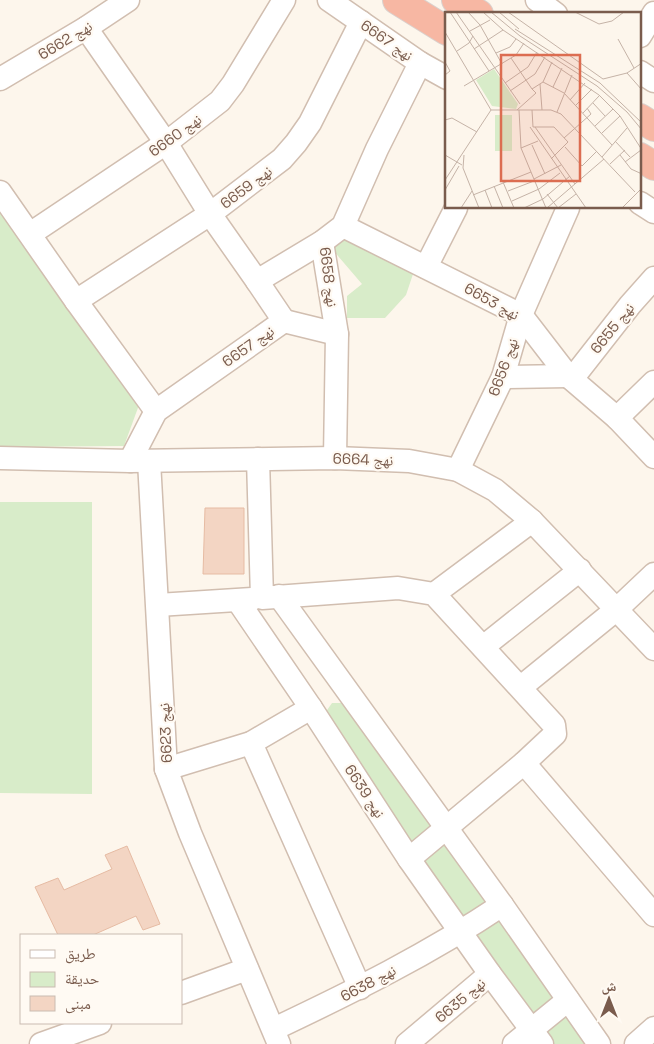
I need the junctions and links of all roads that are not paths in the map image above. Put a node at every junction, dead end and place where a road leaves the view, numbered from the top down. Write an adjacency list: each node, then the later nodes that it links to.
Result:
1 (128, 0): 11 (street, نهج 6662)
2 (284, 0): 21 (street, نهج 6660)
3 (329, 0): 10 (street, نهج 6667)
4 (397, 0): 12 (highway)
5 (456, 0): 7 (highway)
6 (536, 0): 8 (street)
7 (475, 12)
8 (553, 12)
9 (654, 13): 13 (street)
10 (362, 22): 14 (street, نهج 6667); 29 (street, نهج 6659)
11 (86, 28): 15 (street, نهج 6662); 21 (street, نهج 6657)
12 (445, 30)
13 (642, 33)
14 (420, 63): 17 (street, نهج 6667); 30 (street, نهج 6658)
15 (3, 71)
16 (642, 73): 18 (street)
17 (445, 77)
18 (654, 81)
19 (642, 119): 20 (highway)
20 (654, 127)
21 (166, 142): 29 (street, نهج 6657); 31 (street, نهج 6660)
22 (642, 158): 23 (highway)
23 (654, 166)
24 (0, 192): 31 (street)
25 (642, 203): 28 (street)
26 (455, 209): 33 (street)
27 (568, 209): 37 (street, نهج 6656)
28 (654, 212)
29 (210, 214): 35 (street, نهج 6657); 36 (street, نهج 6659)
30 (343, 226): 32 (street, نهج 6658); 33 (street, نهج 6653)
31 (30, 234): 36 (street)
32 (322, 242): 35 (street); 39 (street, نهج 6658)
33 (426, 267): 37 (street, نهج 6653)
34 (654, 278): 41 (street, نهج 6655)
35 (257, 281): 38 (street, نهج 6657)
36 (76, 301): 43 (street)
37 (521, 315): 40 (street, نهج 6656); 41 (street, نهج 6653)
38 (284, 321): 39 (street); 43 (street, نهج 6657)
39 (338, 334): 47 (street, نهج 6658)
40 (503, 377): 41 (street); 50 (street, نهج 6656)
41 (570, 377): 44 (street, نهج 6653)
42 (654, 382): 44 (street)
43 (156, 411): 49 (street, نهج 6657)
44 (616, 418): 45 (street, نهج 6653)
45 (654, 457)
46 (0, 458): 49 (street, نهج 6664)
47 (335, 458): 48 (street, نهج 6664); 50 (street, نهج 6664)
48 (258, 459): 49 (street, نهج 6664); 55 (street)
49 (139, 460): 57 (street, نهج 6623)
50 (458, 470): 51 (street, نهج 6664)
51 (532, 521): 52 (street, نهج 6664); 54 (street)
52 (580, 570): 58 (street, نهج 6664); 59 (street)
53 (654, 574): 58 (street)
54 (434, 594): 55 (street); 59 (street)
55 (270, 597): 56 (street); 66 (street)
56 (238, 601): 57 (street); 62 (street, نهج 6639)
57 (158, 605): 65 (street, نهج 6623)
58 (617, 609): 60 (street, نهج 6664); 61 (street)
59 (483, 647): 61 (street)
60 (654, 649)
61 (521, 687): 64 (street)
62 (311, 708): 63 (street); 67 (street, نهج 6639)
63 (251, 743): 65 (street); 73 (street)
64 (524, 763): 66 (street); 69 (street)
65 (166, 768): 71 (street, نهج 6623)
66 (446, 830): 67 (street); 68 (street)
67 (409, 859): 70 (street, نهج 6639)
68 (502, 905): 70 (street, نهج 6638); 75 (street)
69 (654, 915)
70 (461, 932): 72 (street, نهج 6639); 73 (street, نهج 6638)
71 (247, 969): 74 (street); 79 (street, نهج 6623)
72 (490, 974): 78 (street, نهج 6639); 81 (street, نهج 6635)
73 (360, 988): 79 (street, نهج 6638)
74 (182, 993)
75 (568, 1000): 78 (street); 83 (street)
76 (97, 1024): 80 (street)
77 (654, 1028): 84 (street)
78 (537, 1037): 82 (street)
79 (273, 1039)
80 (41, 1044)
81 (407, 1044)
82 (514, 1044)
83 (599, 1044)
84 (636, 1044)

